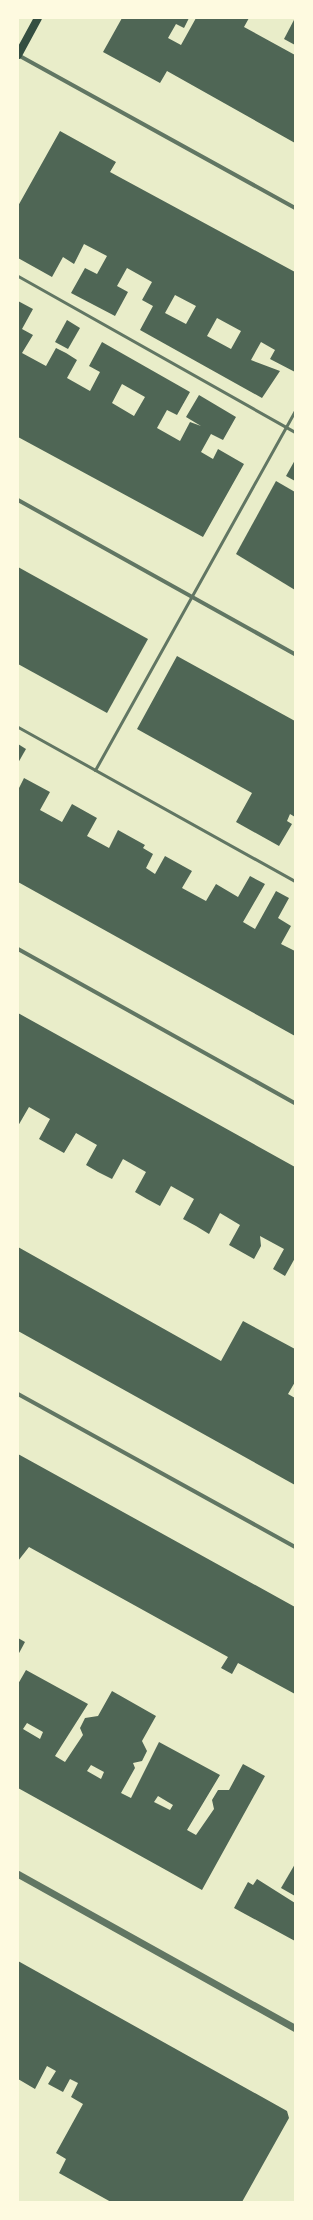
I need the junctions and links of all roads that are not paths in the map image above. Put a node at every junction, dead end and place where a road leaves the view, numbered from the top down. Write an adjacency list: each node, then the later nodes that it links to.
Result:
1 (38, 18): 2 (main road)
2 (18, 55): 3 (street)
3 (295, 208)
4 (18, 276): 6 (lane)
5 (295, 410): 6 (lane)
6 (286, 427): 7 (lane); 9 (lane)
7 (295, 432)
8 (18, 500): 9 (street)
9 (192, 597): 10 (street); 12 (lane)
10 (295, 654)
11 (18, 727): 12 (lane)
12 (96, 770): 13 (lane)
13 (295, 881)
14 (18, 949): 15 (street)
15 (295, 1103)
16 (18, 1394): 17 (street)
17 (295, 1547)
18 (18, 1874): 19 (street)
19 (295, 2028)

